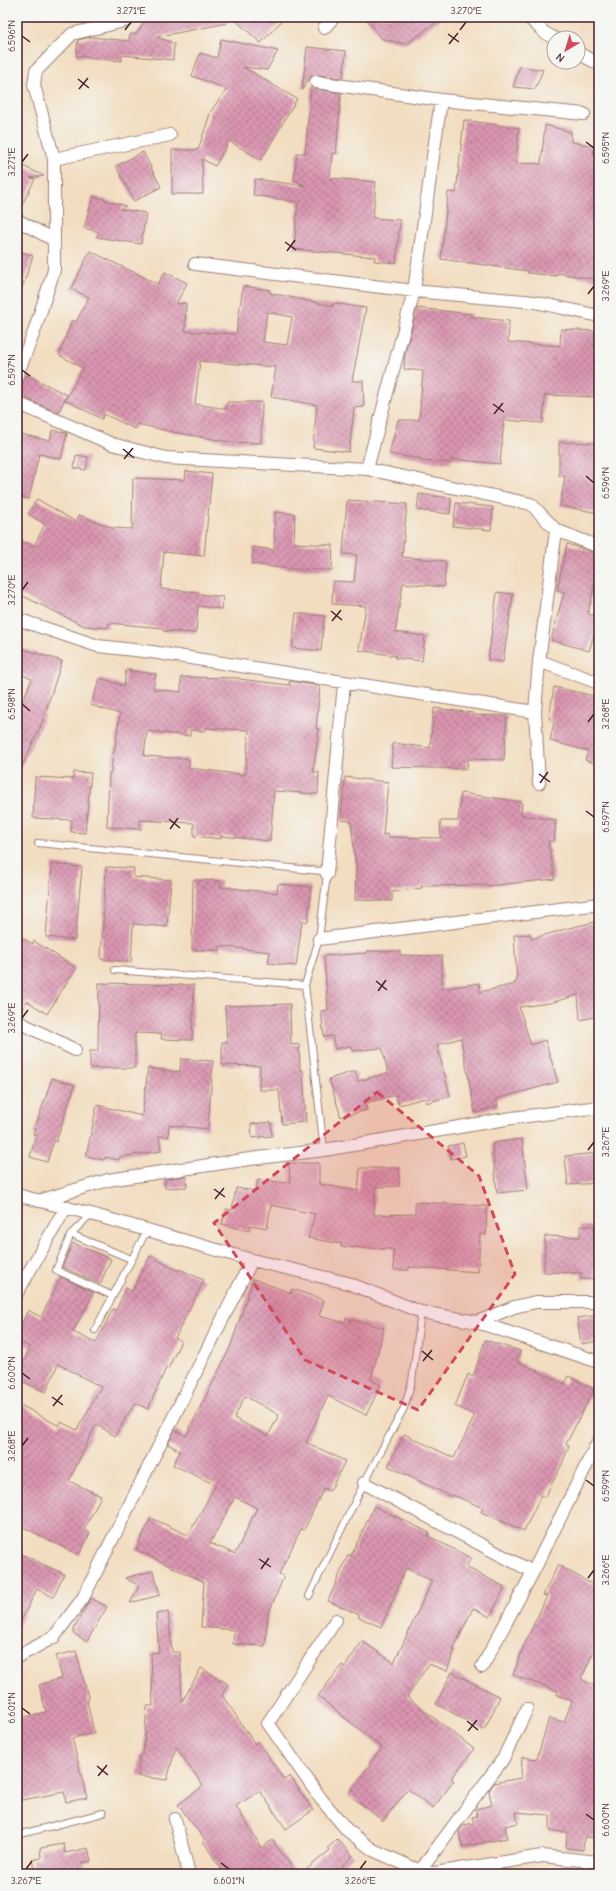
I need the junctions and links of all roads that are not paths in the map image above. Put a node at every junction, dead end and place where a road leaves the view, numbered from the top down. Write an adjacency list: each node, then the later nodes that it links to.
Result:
1 (130, 17): 12 (street)
2 (334, 17): 4 (street)
3 (528, 17): 5 (street)
4 (324, 28)
5 (546, 34)
6 (586, 57): 7 (street)
7 (599, 63)
8 (316, 82): 9 (street)
9 (441, 100): 10 (street); 16 (street)
10 (584, 114)
11 (170, 135): 12 (street)
12 (54, 159): 14 (street)
13 (17, 220): 14 (street)
14 (54, 240): 18 (street)
15 (195, 264): 16 (street)
16 (414, 291): 17 (street); 20 (street)
17 (599, 316)
18 (17, 375)
19 (17, 403): 20 (street)
20 (367, 469): 21 (street)
21 (556, 530): 22 (street); 24 (street)
22 (599, 547)
23 (17, 619): 25 (street)
24 (539, 661): 26 (street); 27 (street)
25 (344, 683): 27 (street); 30 (street)
26 (599, 683)
27 (535, 712): 28 (street)
28 (539, 783)
29 (38, 843): 30 (lane)
30 (327, 874): 32 (lane)
31 (599, 904): 32 (street)
32 (319, 939): 34 (lane)
33 (115, 970): 34 (lane)
34 (305, 986): 38 (lane)
35 (17, 1021): 36 (street)
36 (74, 1050)
37 (599, 1107): 38 (street)
38 (324, 1150): 40 (street)
39 (17, 1195): 40 (street)
40 (38, 1201): 41 (street)
41 (66, 1207): 42 (street); 47 (street)
42 (91, 1214): 43 (street); 44 (lane)
43 (147, 1230): 45 (lane); 46 (street)
44 (71, 1234): 45 (lane); 48 (lane)
45 (131, 1259): 48 (lane)
46 (252, 1260): 50 (street); 59 (street)
47 (17, 1293)
48 (113, 1296): 52 (lane)
49 (599, 1302): 51 (street)
50 (421, 1312): 51 (street); 55 (lane)
51 (477, 1322): 53 (street)
52 (95, 1330)
53 (599, 1362)
54 (599, 1440): 56 (street)
55 (364, 1483): 56 (street); 57 (lane)
56 (533, 1572): 60 (street)
57 (309, 1596)
58 (336, 1620): 66 (street)
59 (17, 1657)
60 (482, 1667)
61 (527, 1709): 66 (street)
62 (103, 1813): 64 (lane)
63 (175, 1819): 68 (street)
64 (17, 1835)
65 (599, 1862): 67 (street)
66 (420, 1871): 67 (street)
67 (436, 1873)
68 (189, 1874)

